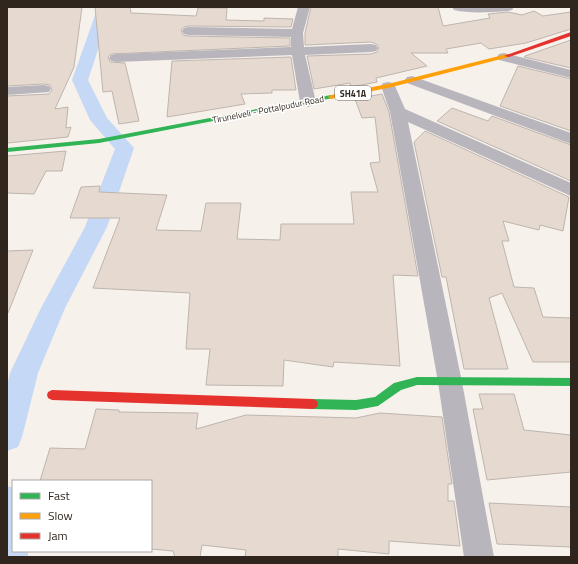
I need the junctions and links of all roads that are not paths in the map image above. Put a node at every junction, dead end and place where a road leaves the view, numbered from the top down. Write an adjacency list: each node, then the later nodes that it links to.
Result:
1 (304, 7): 5 (street)
2 (458, 7): 3 (street)
3 (508, 7)
4 (188, 31): 5 (street)
5 (297, 33): 8 (street)
6 (571, 34): 9 (main road, Tirunelveli - Pottalpudur Road / SH41A)
7 (371, 48): 8 (street)
8 (298, 51): 10 (street); 16 (street)
9 (504, 57): 11 (street); 12 (main road, Tirunelveli - Pottalpudur Road / SH41A)
10 (116, 58)
11 (571, 74)
12 (412, 80): 13 (main road, Tirunelveli - Pottalpudur Road / SH41A); 18 (street)
13 (388, 86): 16 (main road, Tirunelveli - Pottalpudur Road / SH41A); 17 (street)
14 (44, 89): 15 (street)
15 (7, 91)
16 (308, 102): 19 (main road, Tirunelveli - Pottalpudur Road / SH41A)
17 (398, 112): 20 (street); 21 (street)
18 (571, 139)
19 (7, 150)
20 (571, 190)
21 (450, 382): 22 (main road); 23 (main road); 24 (street)
22 (571, 382)
23 (52, 395)
24 (480, 557)

